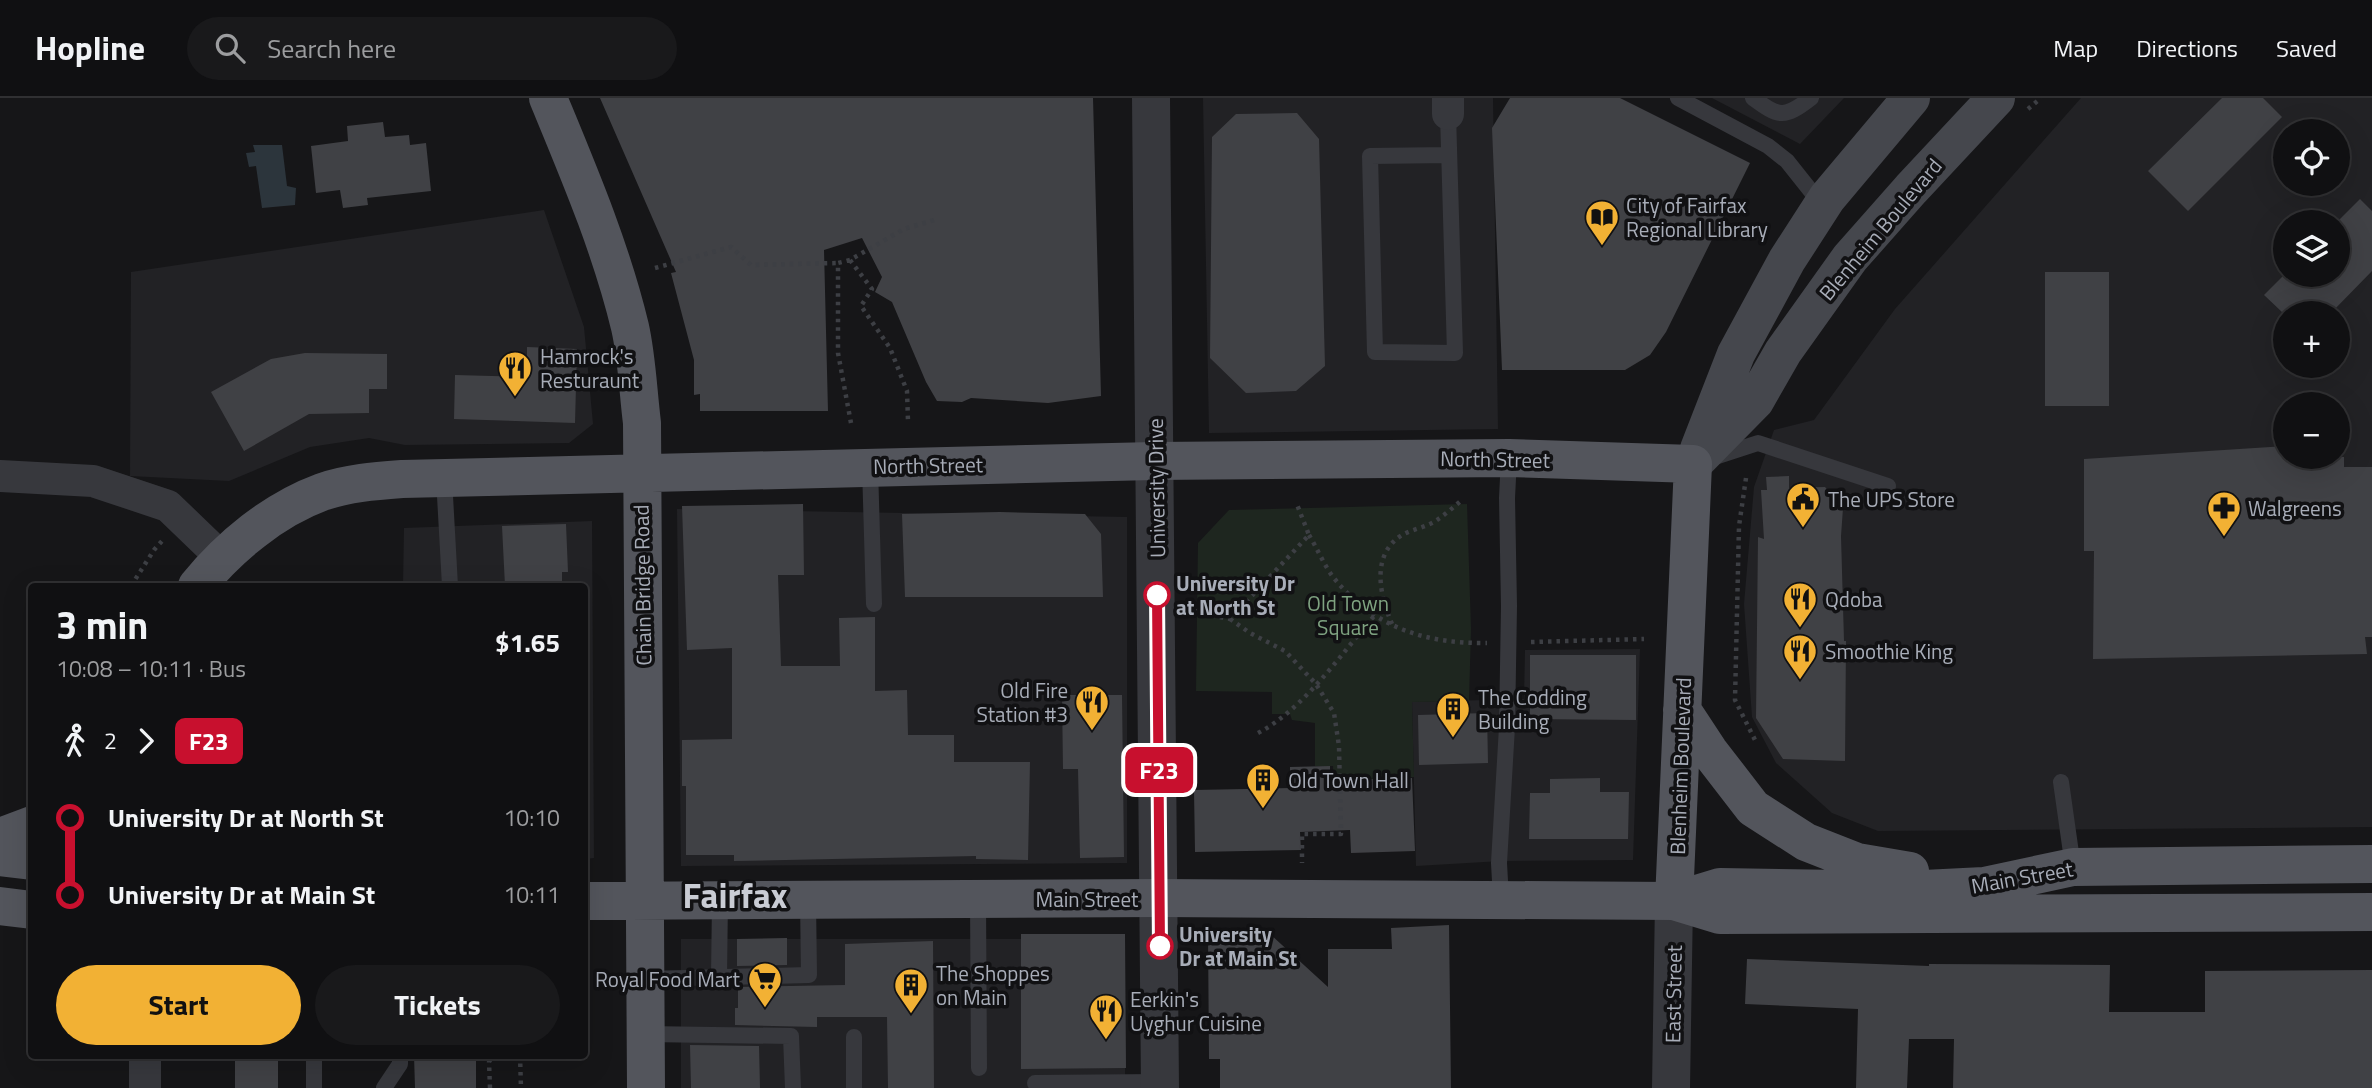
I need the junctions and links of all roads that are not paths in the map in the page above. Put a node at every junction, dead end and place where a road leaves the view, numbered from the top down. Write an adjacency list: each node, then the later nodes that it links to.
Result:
1 (548, 98): 15 (main road, Chain Bridge Road)
2 (1151, 98): 12 (street, University Drive)
3 (1678, 98): 10 (lane)
4 (1754, 98): 5 (lane)
5 (1811, 98)
6 (1911, 98): 10 (main road, Blenheim Boulevard)
7 (2012, 104): 13 (main road, Blenheim Boulevard)
8 (1448, 106): 9 (lane)
9 (1449, 155): 9 (lane)
10 (1822, 205): 13 (main road, Blenheim Boulevard)
11 (1509, 458): 12 (main road, North Street); 13 (main road, North Street); 36 (lane)
12 (1154, 461): 14 (main road, North Street); 31 (street, University Drive)
13 (1693, 464): 18 (lane); 23 (main road, Blenheim Boulevard)
14 (870, 467): 15 (main road, North Street); 22 (lane)
15 (641, 471): 17 (main road, North Street); 33 (main road, Chain Bridge Road)
16 (0, 476): 19 (street)
17 (444, 478): 19 (main road, North Street); 21 (lane)
18 (1888, 486)
19 (222, 558): 20 (main road, North Street)
20 (200, 583)
21 (450, 583)
22 (873, 604)
23 (1682, 710): 30 (main road); 38 (main road, Blenheim Boulevard)
24 (2061, 782): 30 (lane)
25 (28, 826): 26 (main road)
26 (0, 837)
27 (0, 857): 28 (main road)
28 (28, 860)
29 (2372, 864): 30 (main road, Main Street)
30 (2073, 867): 38 (main road, Main Street)
31 (1160, 898): 32 (main road, Main Street); 36 (main road, Main Street); 51 (street, University Drive)
32 (978, 899): 35 (main road, Main Street); 49 (lane)
33 (645, 900): 34 (main road, Main Street); 37 (main road, Main Street); 43 (main road, Chain Bridge Road)
34 (720, 900): 35 (main road, Main Street); 42 (lane)
35 (808, 900): 42 (lane)
36 (1501, 900): 38 (main road, Main Street)
37 (588, 901)
38 (1674, 901): 41 (main road, Main Street); 58 (street, East Street)
39 (0, 906): 40 (main road)
40 (28, 910)
41 (2372, 912)
42 (719, 977): 43 (lane)
43 (646, 979): 44 (main road, Chain Bridge Road)
44 (646, 1034): 55 (main road, Chain Bridge Road); 56 (lane)
45 (854, 1037): 57 (lane)
46 (145, 1059): 52 (street)
47 (314, 1059): 53 (lane)
48 (400, 1059): 54 (lane)
49 (979, 1068)
50 (1035, 1083): 51 (lane)
51 (1160, 1085)
52 (145, 1088)
53 (314, 1088)
54 (384, 1088)
55 (646, 1088)
56 (793, 1088)
57 (855, 1088)
58 (1671, 1088)

